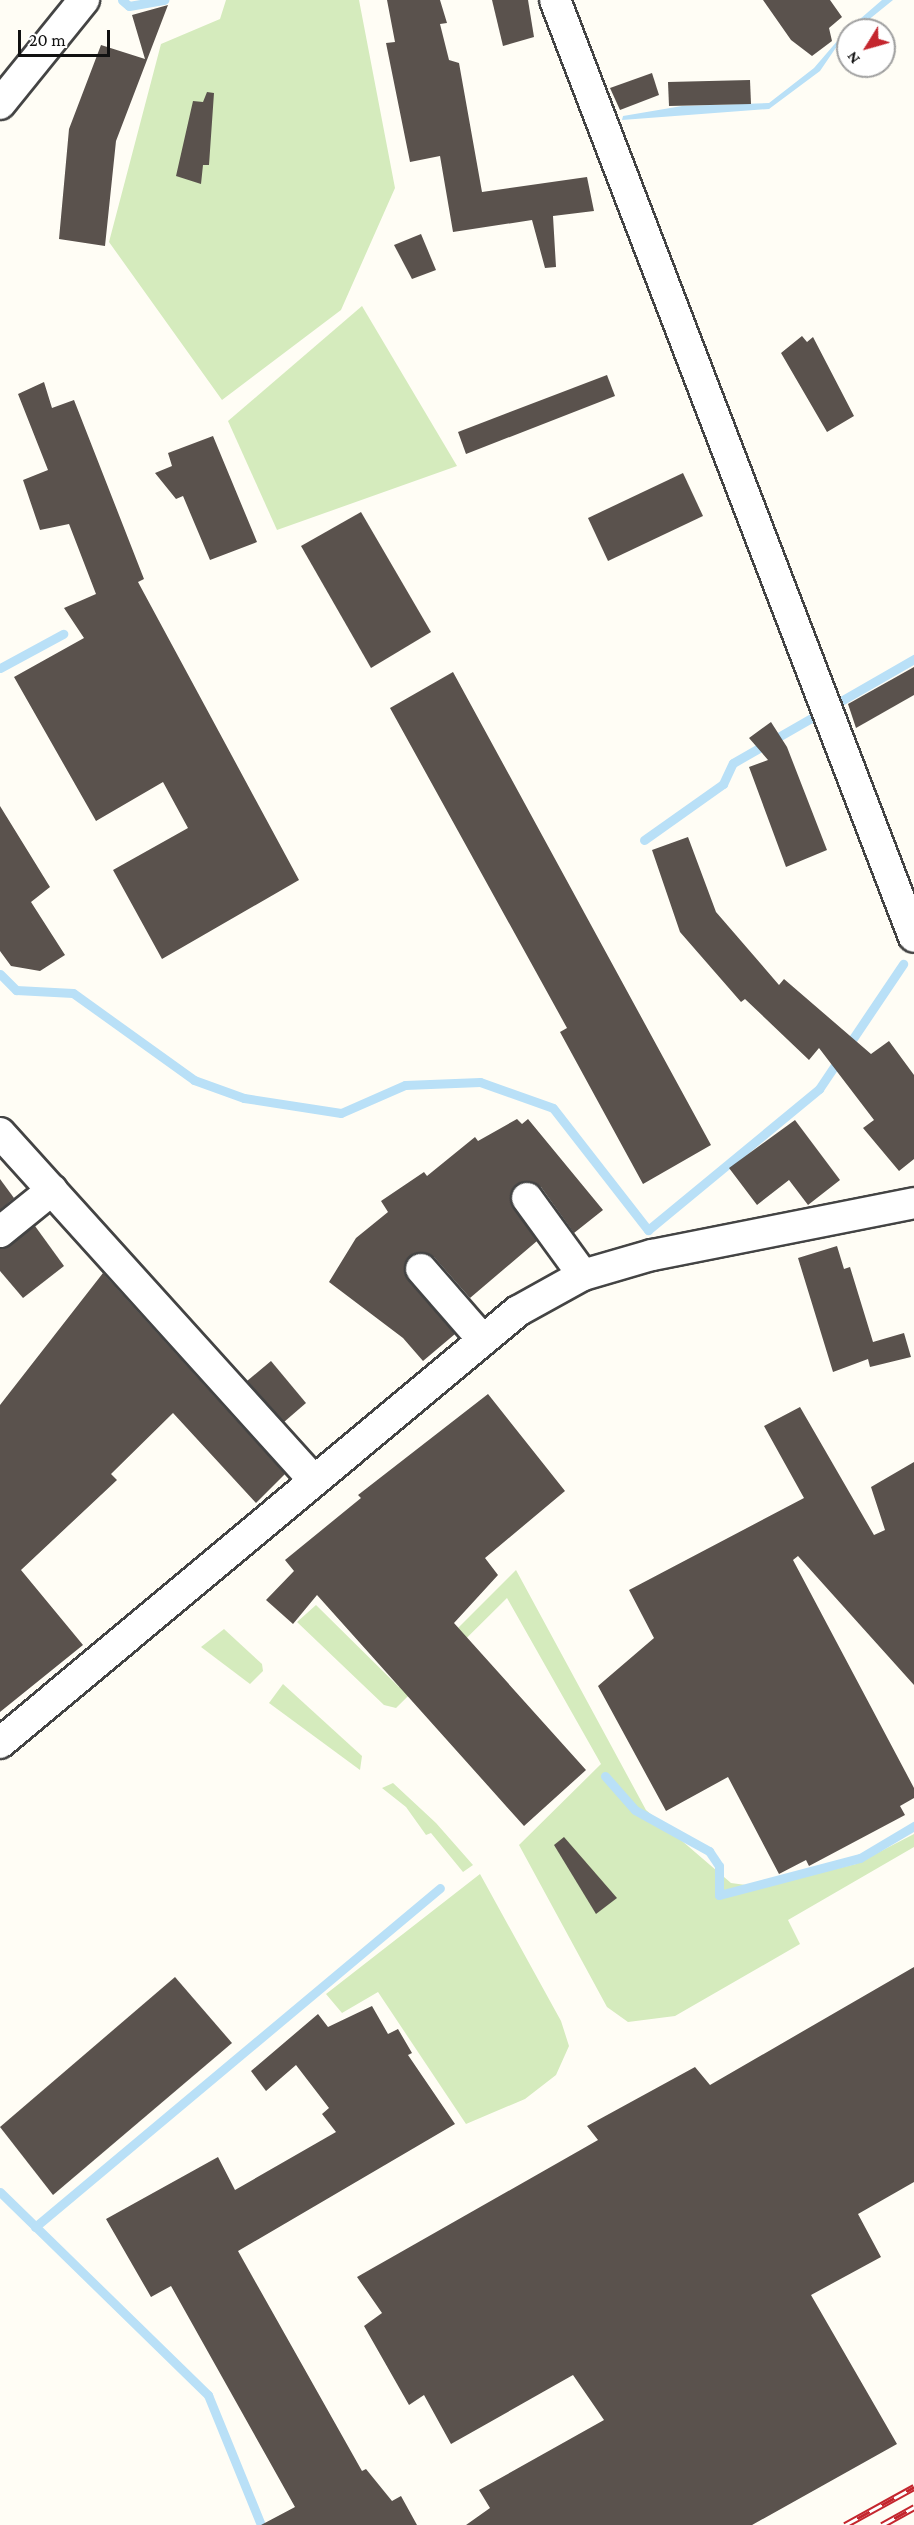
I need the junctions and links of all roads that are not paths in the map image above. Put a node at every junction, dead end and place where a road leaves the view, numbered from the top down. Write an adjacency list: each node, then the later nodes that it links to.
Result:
1 (84, 0): 3 (street)
2 (555, 0): 4 (street)
3 (0, 104)
4 (914, 937)
5 (0, 1133): 6 (street)
6 (52, 1190): 9 (street); 13 (street)
7 (527, 1198): 11 (street)
8 (914, 1203): 11 (street)
9 (0, 1232)
10 (421, 1269): 12 (street)
11 (583, 1275): 12 (street)
12 (483, 1340): 13 (street)
13 (312, 1478): 14 (street)
14 (0, 1743)

